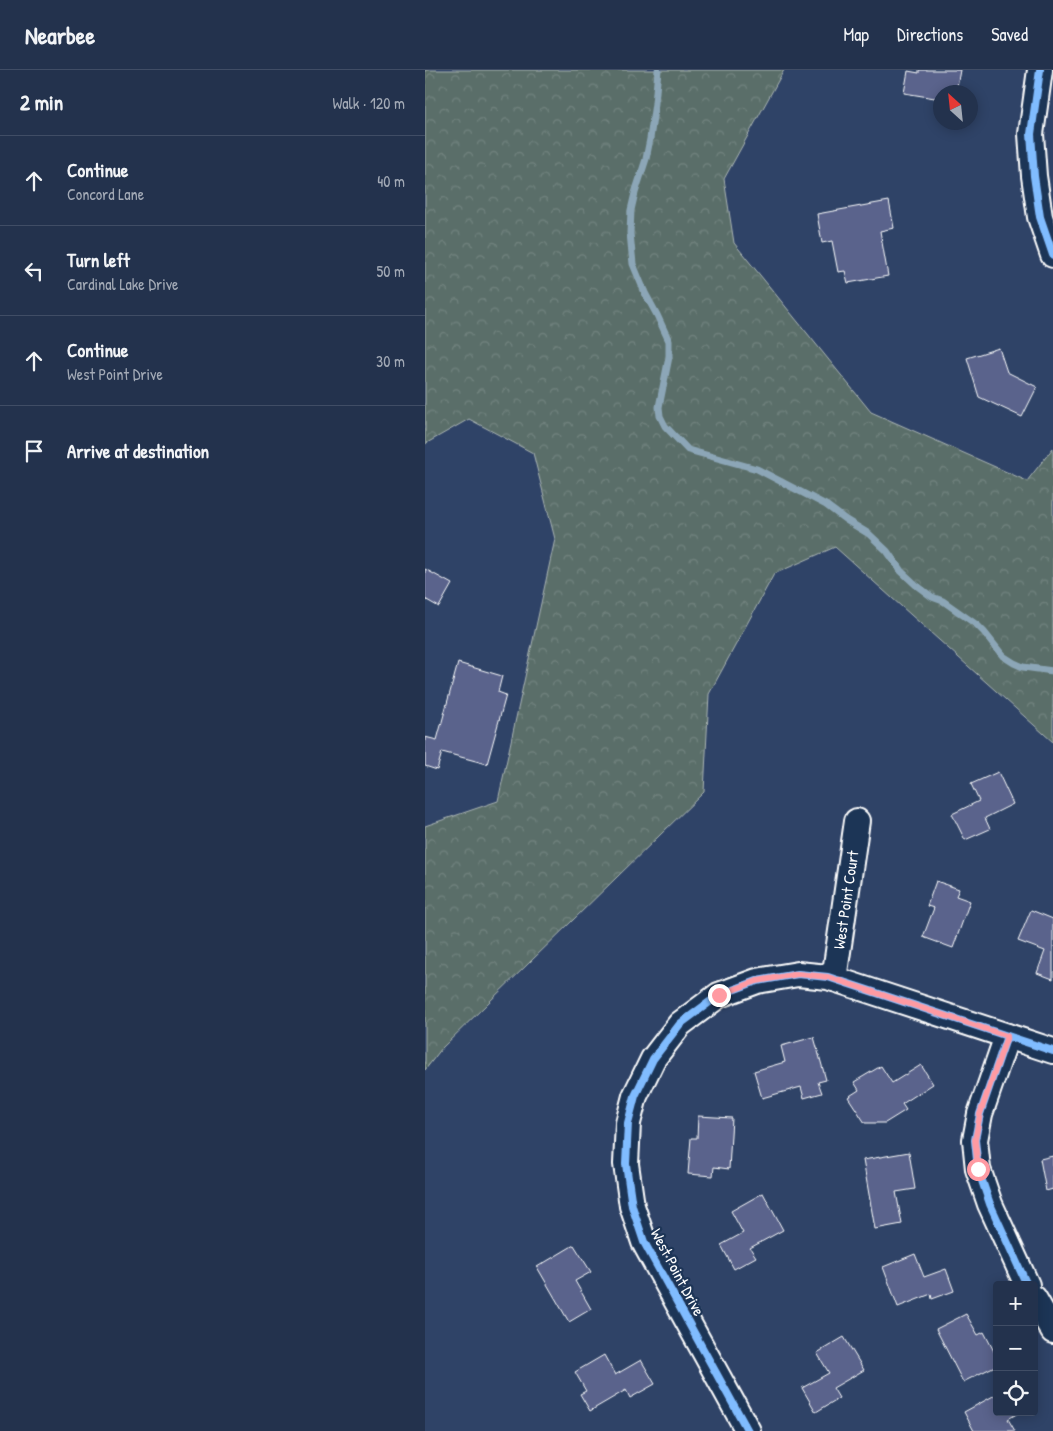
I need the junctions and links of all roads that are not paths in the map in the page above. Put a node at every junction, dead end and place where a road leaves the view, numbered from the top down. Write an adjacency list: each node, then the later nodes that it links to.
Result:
1 (1041, 70): 2 (street)
2 (1053, 256)
3 (857, 821): 4 (street, West Point Court)
4 (834, 979): 5 (street, West Point Drive); 10 (street, West Point Drive)
5 (1007, 1036): 6 (street, West Point Drive); 7 (street)
6 (1053, 1051)
7 (1025, 1281)
8 (1038, 1305): 9 (street)
9 (1053, 1331)
10 (748, 1431)

